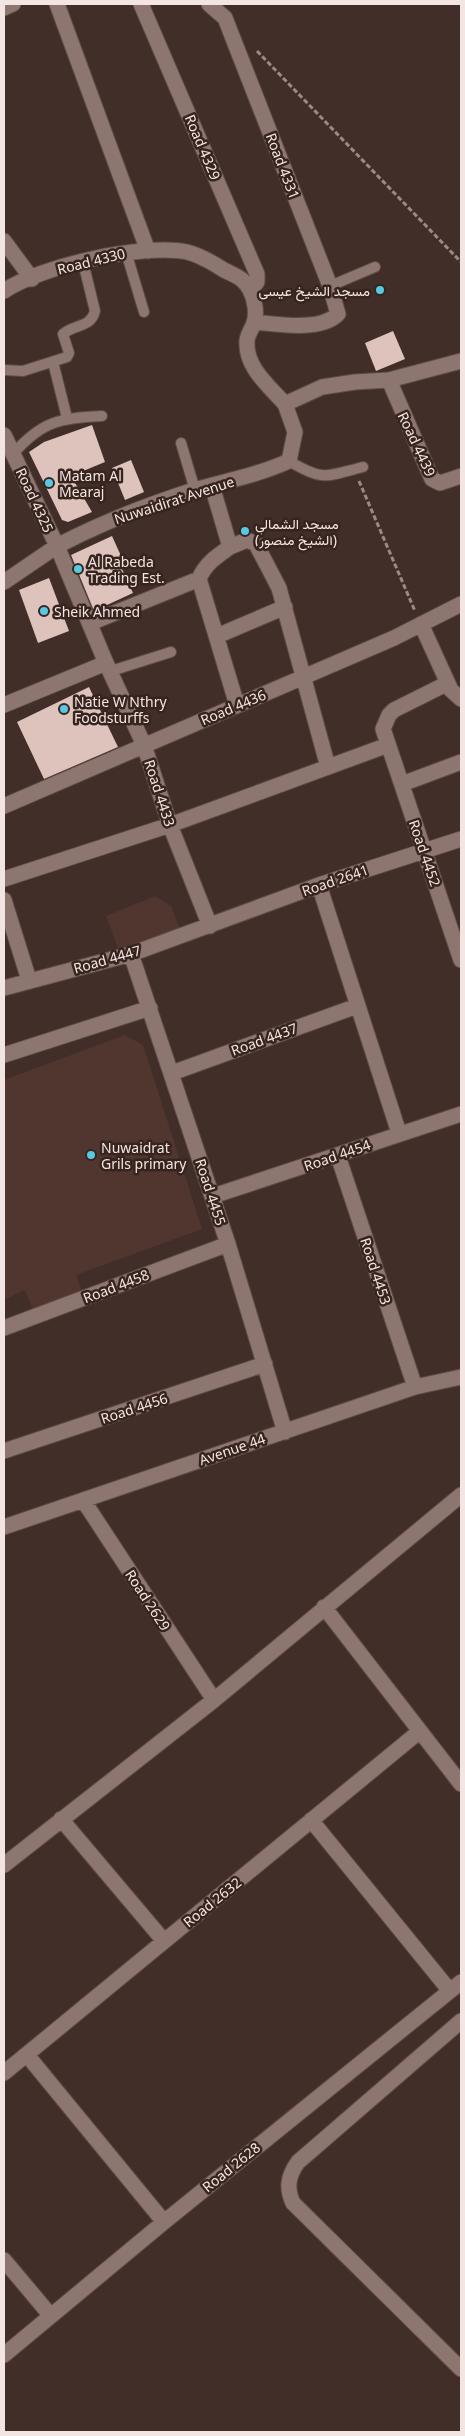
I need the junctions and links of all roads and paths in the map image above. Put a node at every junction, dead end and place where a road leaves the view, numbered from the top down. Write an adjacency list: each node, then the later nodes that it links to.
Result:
1 (13, 4): 5 (street)
2 (57, 4): 8 (street)
3 (141, 4): 16 (street, Road 4329)
4 (210, 4): 14 (street, Road 4331)
5 (4, 8)
6 (253, 47): 11 (path)
7 (4, 242): 13 (street)
8 (148, 251): 9 (street, Road 4330); 16 (street, Road 4330)
9 (126, 252): 10 (street, Road 4330); 17 (lane)
10 (83, 262): 13 (street, Road 4330); 20 (lane)
11 (461, 262)
12 (375, 267): 14 (lane)
13 (32, 278): 15 (street, Road 4330)
14 (330, 286): 18 (street, Road 4331)
15 (4, 291)
16 (252, 294): 18 (street, Road 4329)
17 (144, 312)
18 (254, 322): 23 (street, Road 4329)
19 (461, 361): 22 (street)
20 (53, 362): 21 (lane); 25 (lane)
21 (4, 370)
22 (388, 380): 23 (street); 31 (street, Road 4439)
23 (285, 404): 29 (street)
24 (102, 416): 25 (lane, Road 4325)
25 (67, 418): 28 (lane, Road 4325)
26 (4, 436): 28 (street, Road 4325)
27 (182, 443): 33 (lane)
28 (13, 454): 34 (street, Road 4325)
29 (289, 461): 30 (lane); 32 (street, Nuwaidirat Avenue)
30 (359, 468): 41 (path)
31 (461, 476)
32 (212, 486): 33 (street, Nuwaidirat Avenue); 35 (street)
33 (195, 490): 34 (street, Nuwaidirat Avenue)
34 (57, 546): 37 (street, Nuwaidirat Avenue); 40 (street)
35 (230, 547): 36 (street); 39 (street)
36 (198, 579): 40 (street); 42 (street)
37 (4, 582)
38 (461, 604): 41 (street, Road 4436)
39 (285, 608): 42 (street); 45 (street)
40 (90, 623): 44 (street)
41 (421, 624): 45 (street, Road 4436); 46 (street)
42 (217, 636): 48 (street)
43 (171, 652): 44 (lane)
44 (109, 667): 49 (street); 50 (street, Road 4433)
45 (303, 677): 48 (street, Road 4436); 53 (street)
46 (448, 684): 47 (street); 51 (street, Road 4452)
47 (461, 699)
48 (237, 704): 50 (street, Road 4436)
49 (4, 705)
50 (144, 745): 55 (street, Road 4436); 56 (street, Road 4433)
51 (388, 745): 53 (street); 54 (street, Road 4452)
52 (461, 762): 54 (street)
53 (328, 767): 56 (street)
54 (402, 784): 58 (street, Road 4452)
55 (4, 806)
56 (170, 825): 59 (street); 62 (street, Road 4433)
57 (461, 839): 58 (street, Road 2641)
58 (424, 851): 60 (street, Road 2641); 64 (street, Road 4452)
59 (4, 880)
60 (319, 885): 62 (street, Road 2641); 67 (street)
61 (4, 900): 65 (street)
62 (210, 926): 63 (street, Road 4447)
63 (131, 954): 65 (street, Road 4447); 68 (street, Road 4455)
64 (461, 960)
65 (29, 980): 66 (street, Road 4447)
66 (4, 988)
67 (356, 1006): 70 (street, Road 4437); 72 (street)
68 (150, 1008): 69 (street); 70 (street, Road 4455)
69 (4, 1054)
70 (172, 1073): 74 (street, Road 4455)
71 (461, 1116): 72 (street, Road 4454)
72 (399, 1133): 73 (street, Road 4454)
73 (338, 1156): 74 (street, Road 4454); 79 (street, Road 4453)
74 (213, 1196): 75 (street, Road 4455)
75 (228, 1244): 76 (street, Road 4458); 77 (street, Road 4455)
76 (4, 1328)
77 (265, 1364): 80 (street, Road 4455); 81 (street, Road 4456)
78 (461, 1377): 79 (street, Avenue 44)
79 (415, 1387): 80 (street, Avenue 44)
80 (285, 1432): 83 (street, Avenue 44)
81 (4, 1451)
82 (461, 1495): 85 (street)
83 (82, 1500): 84 (street, Avenue 44); 86 (street, Road 2629)
84 (4, 1527)
85 (324, 1607): 86 (street); 87 (street)
86 (214, 1700): 89 (street)
87 (420, 1731): 88 (street); 90 (street, Road 2632)
88 (461, 1784)
89 (61, 1820): 91 (street); 92 (street)
90 (311, 1820): 92 (street, Road 2632); 93 (street)
91 (4, 1865)
92 (164, 1941): 95 (street, Road 2632)
93 (456, 1986): 97 (street, Road 2628)
94 (461, 2021): 101 (street)
95 (27, 2055): 96 (street, Road 2632); 97 (street)
96 (4, 2074)
97 (164, 2222): 99 (street, Road 2628)
98 (4, 2260): 99 (street)
99 (51, 2316): 100 (street, Road 2628)
100 (4, 2355)
101 (461, 2369)

